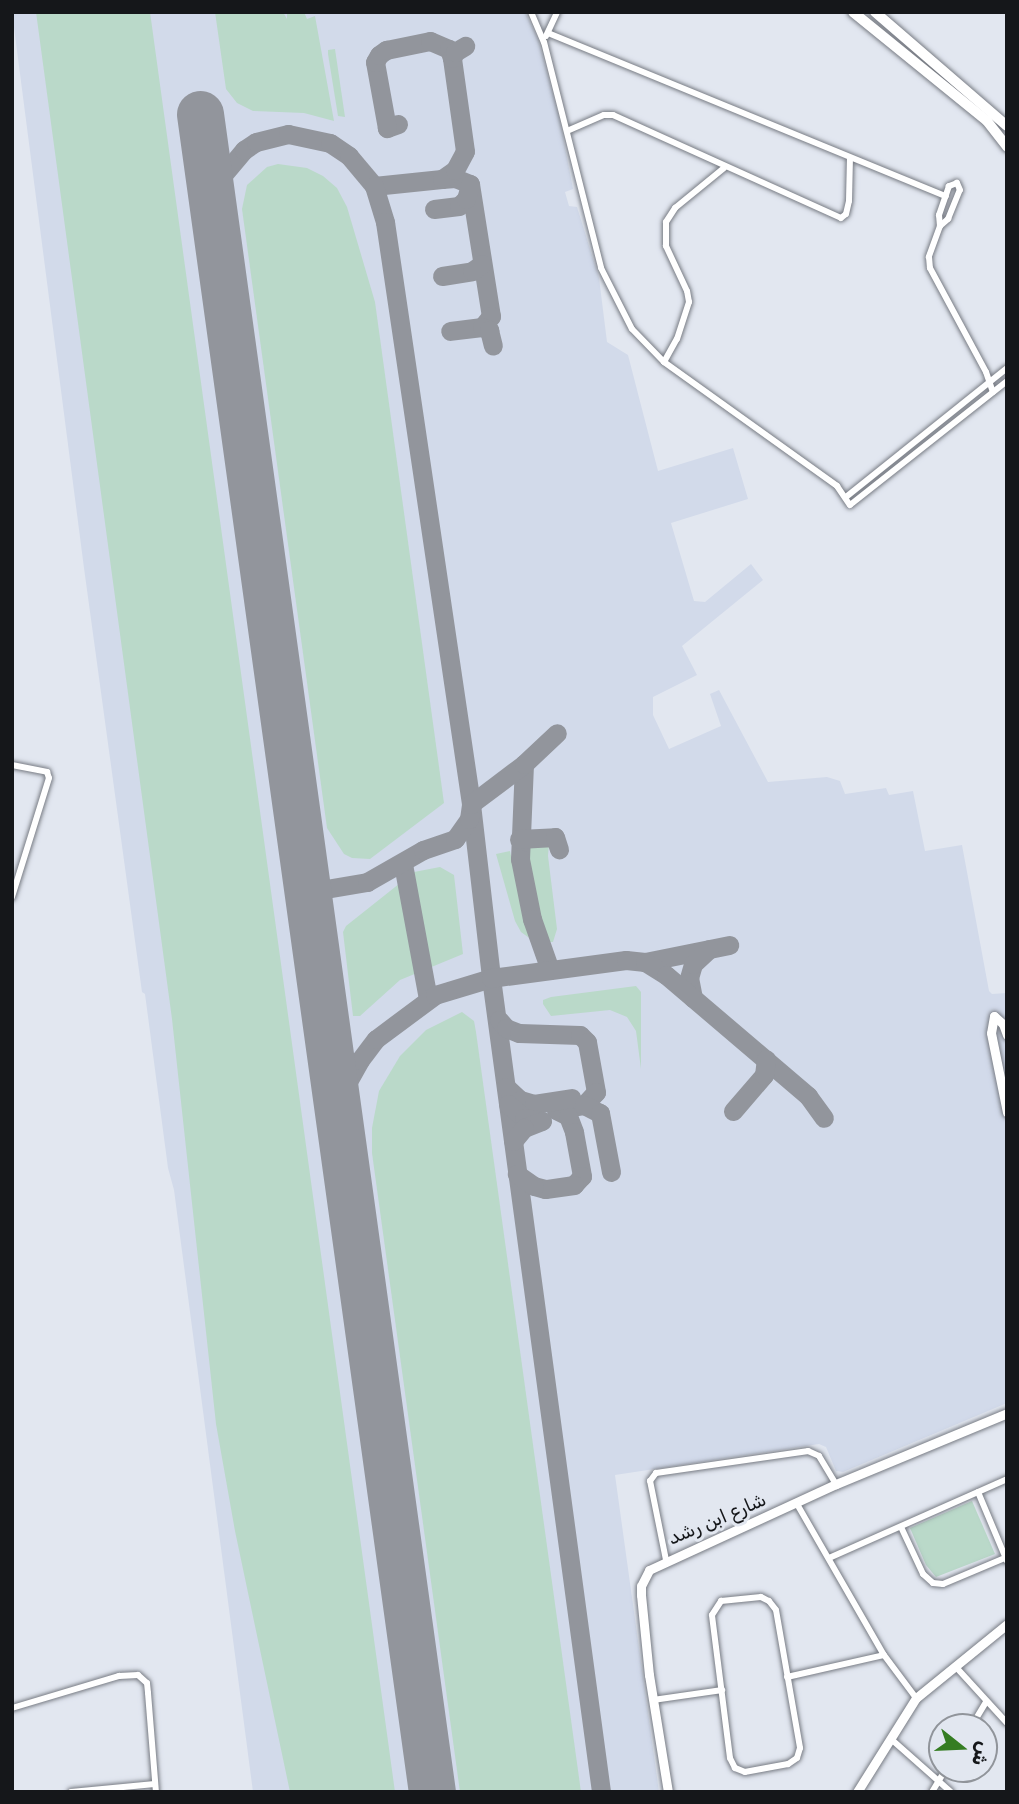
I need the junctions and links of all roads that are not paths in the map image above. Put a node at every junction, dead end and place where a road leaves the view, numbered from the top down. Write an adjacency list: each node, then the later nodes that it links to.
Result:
1 (531, 12): 6 (street)
2 (557, 12): 5 (street)
3 (853, 12): 9 (main road)
4 (875, 12): 7 (main road)
5 (548, 33): 6 (street); 10 (street)
6 (544, 42): 8 (street)
7 (1007, 126)
8 (566, 131): 11 (street); 14 (street)
9 (1007, 147)
10 (850, 158): 11 (street); 12 (street)
11 (724, 168): 14 (street)
12 (946, 196): 13 (street); 13 (street)
13 (940, 226): 16 (street)
14 (664, 362): 20 (street)
15 (1007, 368): 16 (street)
16 (991, 381): 18 (street); 19 (street); 20 (street)
17 (1007, 381): 18 (street)
18 (1000, 387): 19 (street)
19 (993, 392): 20 (street)
20 (846, 497)
21 (12, 765): 22 (street)
22 (12, 897)
23 (1007, 1035): 24 (street)
24 (1007, 1112)
25 (1007, 1413): 27 (street, شارع ابن رشد)
26 (1007, 1479): 28 (street)
27 (836, 1484): 29 (street, شارع ابن رشد); 32 (street)
28 (978, 1492): 30 (street); 33 (street)
29 (797, 1504): 31 (street); 32 (street, شارع ابن رشد)
30 (901, 1527): 31 (street); 33 (street)
31 (829, 1558): 35 (street)
32 (666, 1560): 40 (street, شارع ابن رشد)
33 (1006, 1560)
34 (1007, 1624): 36 (street)
35 (884, 1655): 37 (street); 39 (street)
36 (955, 1665): 39 (street); 41 (street)
37 (788, 1677): 38 (street); 38 (street)
38 (722, 1690): 40 (street)
39 (916, 1698): 45 (street)
40 (653, 1700): 49 (street, شارع ابن رشد)
41 (986, 1702): 43 (street); 44 (street)
42 (12, 1708): 47 (street)
43 (979, 1713)
44 (1007, 1723)
45 (891, 1739): 46 (street); 50 (street)
46 (928, 1771)
47 (155, 1788): 48 (street)
48 (71, 1792)
49 (668, 1792)
50 (858, 1792)

